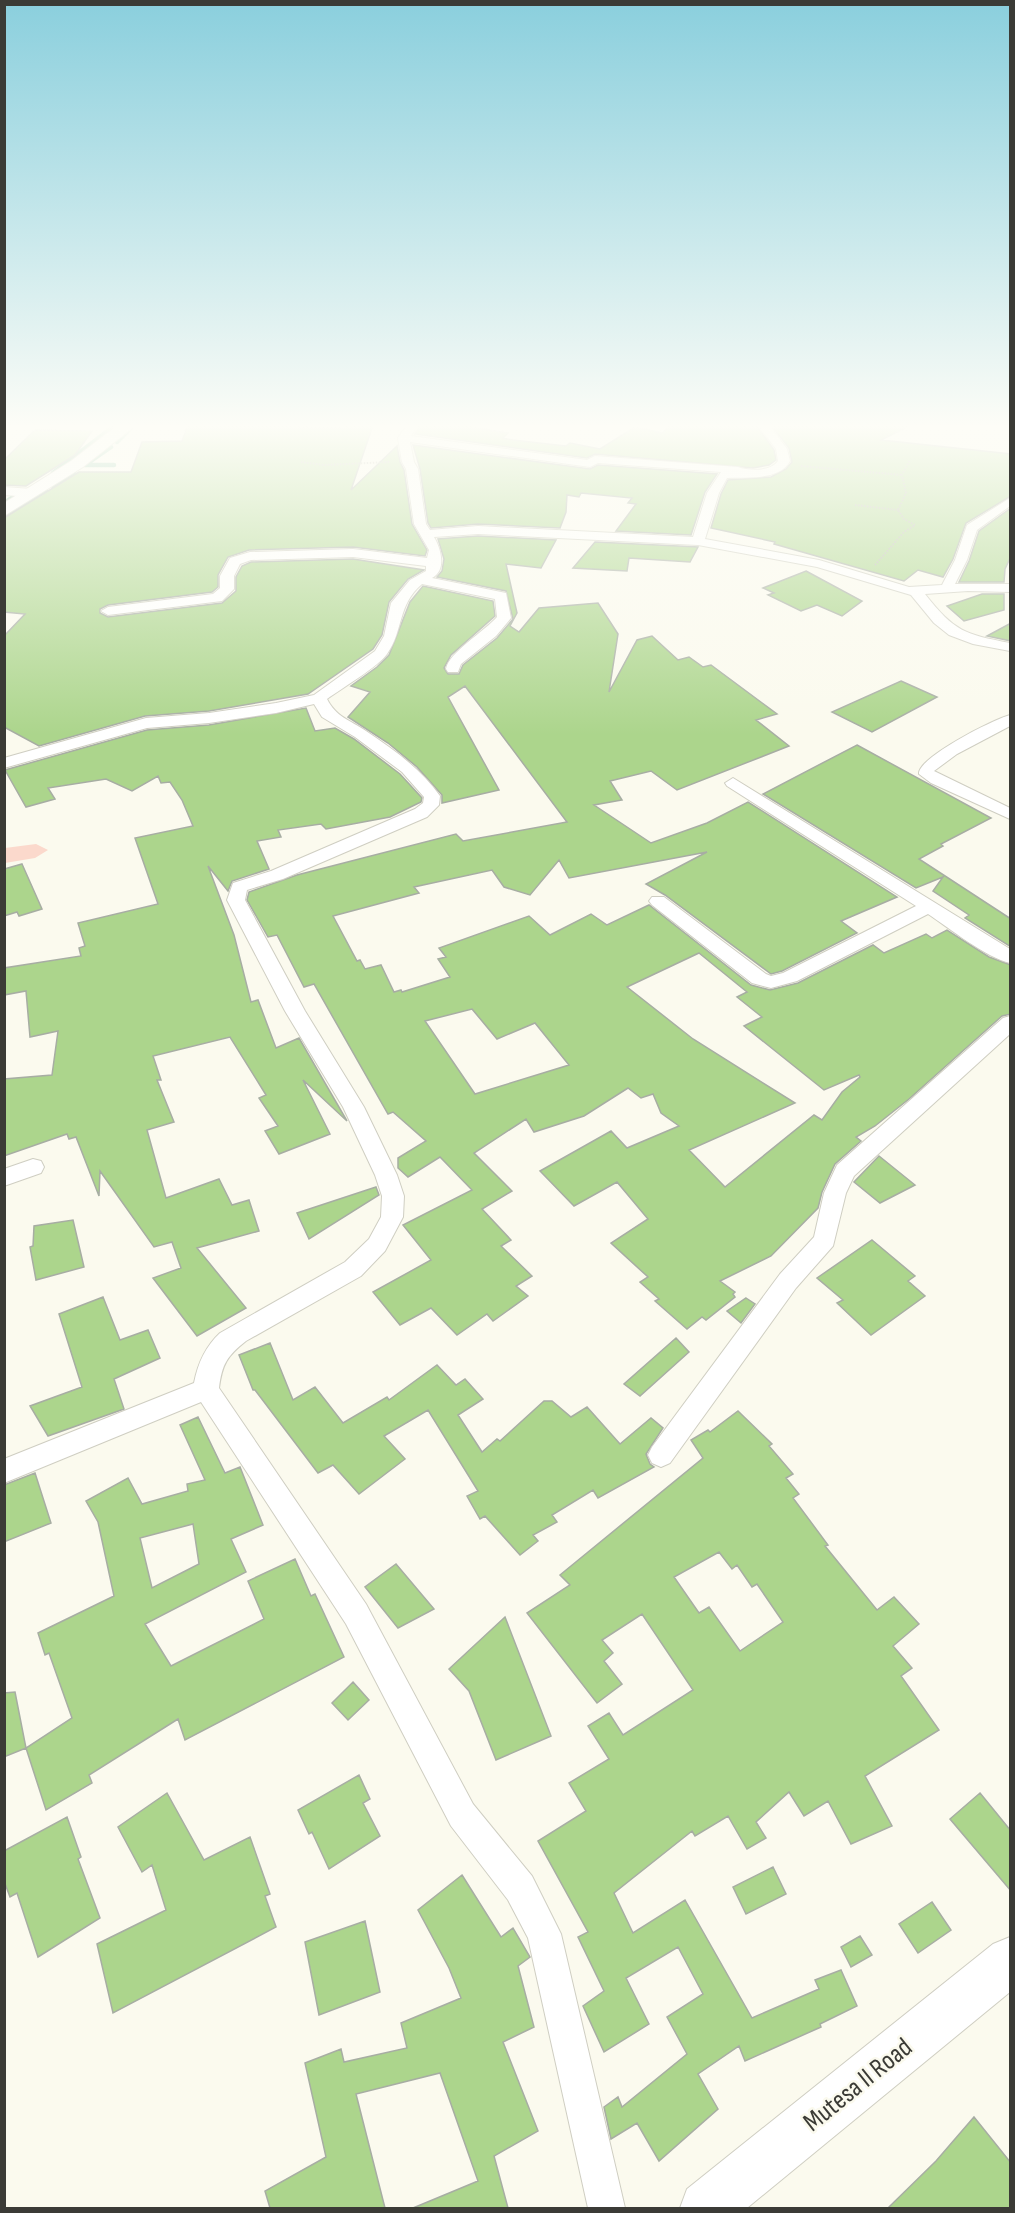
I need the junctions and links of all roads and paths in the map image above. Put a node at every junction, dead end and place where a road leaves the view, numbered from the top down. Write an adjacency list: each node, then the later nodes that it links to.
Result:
1 (423, 528): 5 (street)
2 (702, 528): 6 (street)
3 (909, 528): 8 (path)
4 (971, 528): 11 (street)
5 (424, 534): 6 (street); 7 (street)
6 (698, 541): 8 (street)
7 (435, 563): 9 (street); 13 (street)
8 (869, 579): 12 (street)
9 (420, 580): 15 (street); 16 (street)
10 (1011, 588): 11 (street)
11 (946, 589): 12 (street)
12 (916, 592): 14 (street)
13 (108, 612)
14 (1011, 647)
15 (453, 669)
16 (319, 698): 18 (street); 27 (street)
17 (1011, 720): 20 (street)
18 (4, 763)
19 (733, 783): 22 (street)
20 (1011, 813)
21 (658, 901): 22 (street)
22 (929, 906): 23 (street)
23 (1011, 957)
24 (1011, 1023): 28 (street)
25 (33, 1167): 26 (street)
26 (4, 1178)
27 (206, 1389): 29 (street); 31 (street)
28 (661, 1455)
29 (4, 1471)
30 (1011, 1961): 32 (street, Mutesa II Road)
31 (606, 2208)
32 (706, 2208)

